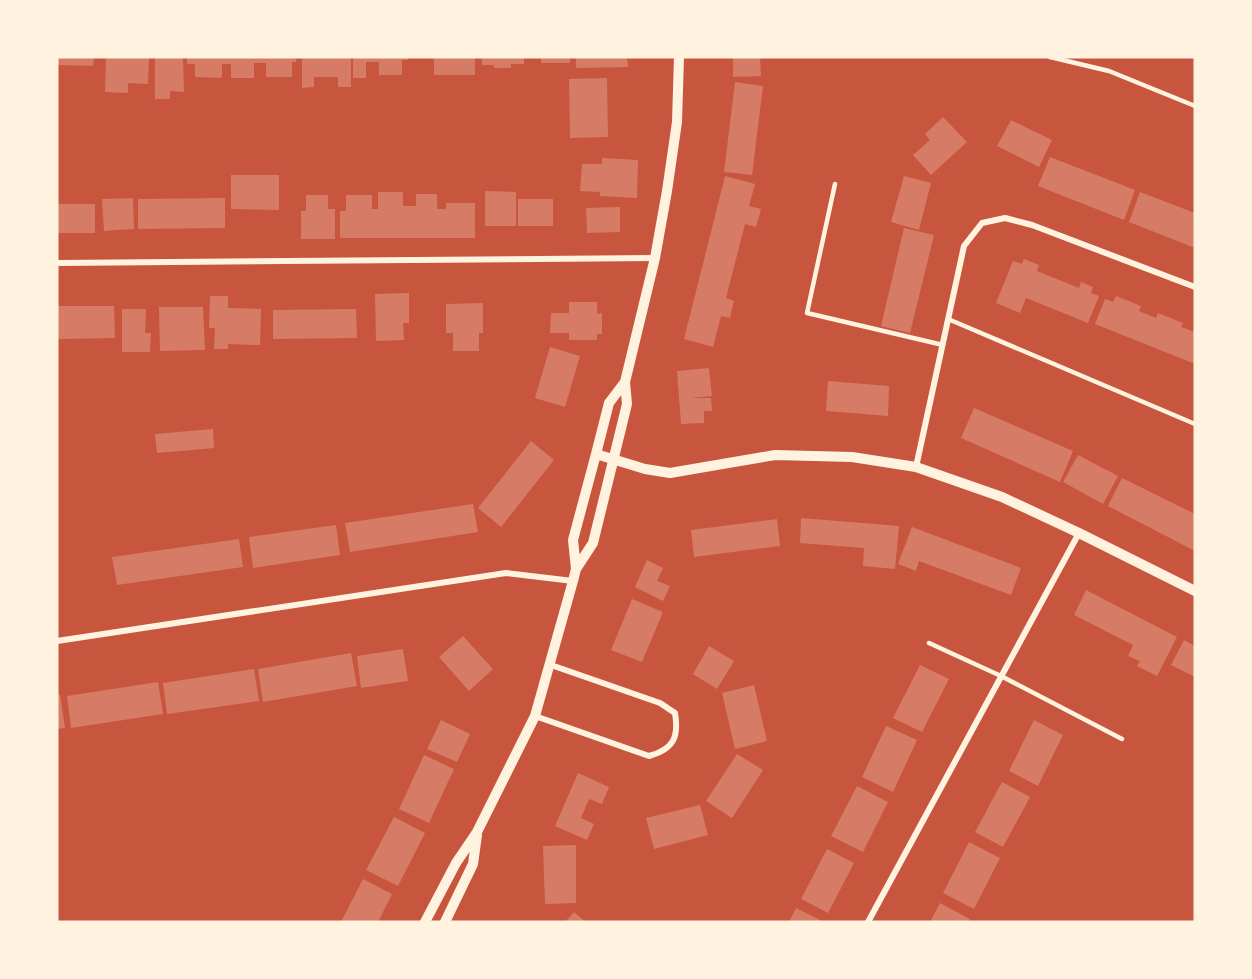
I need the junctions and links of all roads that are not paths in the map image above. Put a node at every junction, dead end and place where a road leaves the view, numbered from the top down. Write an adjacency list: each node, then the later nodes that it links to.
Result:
1 (679, 57): 5 (street)
2 (1050, 57): 3 (lane)
3 (1195, 106)
4 (835, 184): 9 (lane)
5 (655, 258): 6 (street); 10 (street)
6 (57, 264)
7 (1195, 287): 8 (street)
8 (948, 319): 9 (street); 11 (lane)
9 (943, 345): 14 (street)
10 (625, 382): 12 (street); 13 (street)
11 (1195, 424)
12 (596, 454): 13 (street); 16 (street)
13 (615, 459): 14 (street); 16 (street)
14 (916, 466): 15 (street)
15 (1079, 533): 18 (street); 22 (street)
16 (576, 569): 17 (street)
17 (573, 581): 19 (street); 21 (street)
18 (1195, 591)
19 (57, 641)
20 (929, 644): 22 (lane)
21 (551, 665): 23 (street); 23 (street)
22 (1001, 676): 24 (lane); 28 (street)
23 (535, 716): 25 (street)
24 (1122, 739)
25 (477, 832): 26 (street); 27 (street)
26 (425, 922)
27 (445, 922)
28 (868, 922)

